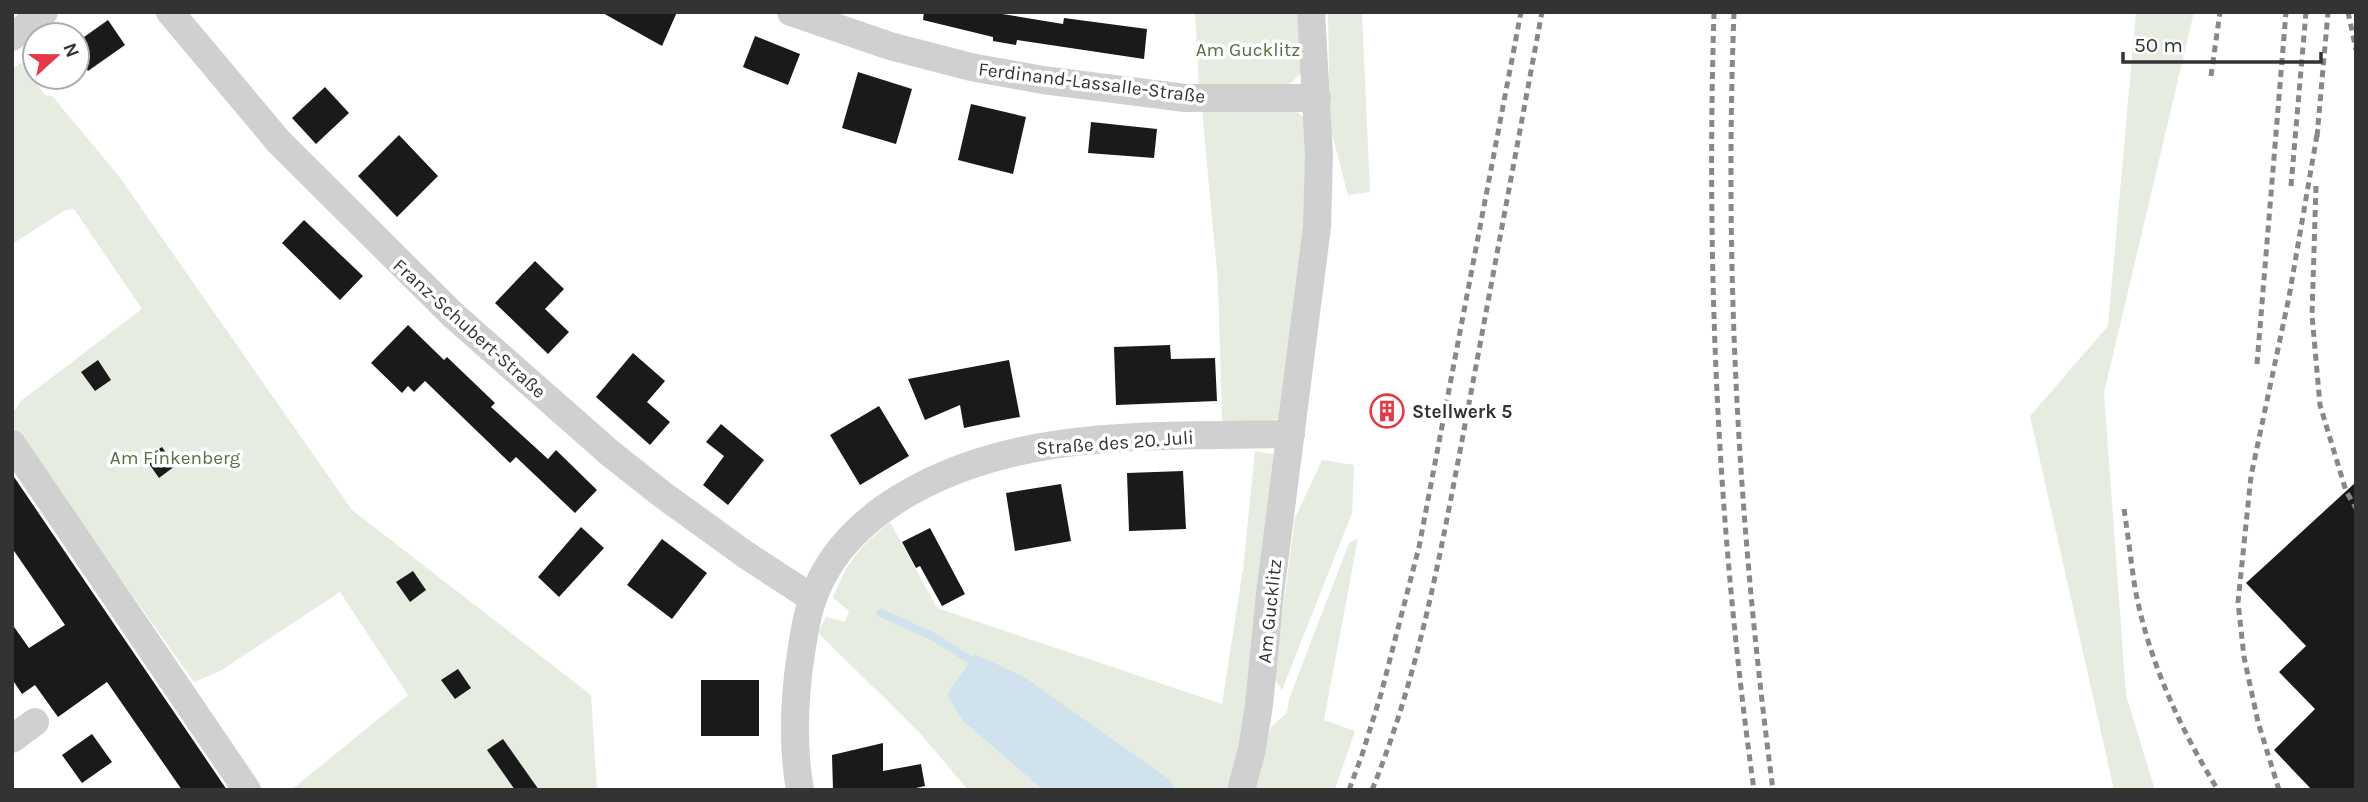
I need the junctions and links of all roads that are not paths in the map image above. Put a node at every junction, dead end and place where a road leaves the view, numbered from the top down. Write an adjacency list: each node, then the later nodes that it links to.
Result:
1 (44, 12): 5 (street)
2 (170, 12): 9 (street, Franz-Schubert-Straße)
3 (791, 12): 6 (street, Ferdinand-Lassalle-Straße)
4 (1311, 12): 6 (street, Am Gucklitz)
5 (12, 37)
6 (1317, 98): 7 (street, Am Gucklitz)
7 (1291, 434): 9 (street, Straße des 20. Juli); 14 (street, Am Gucklitz)
8 (12, 444): 12 (street)
9 (812, 598): 13 (street, Straße des 20. Juli)
10 (35, 722): 11 (street)
11 (12, 739)
12 (247, 790)
13 (800, 790)
14 (1241, 790)

